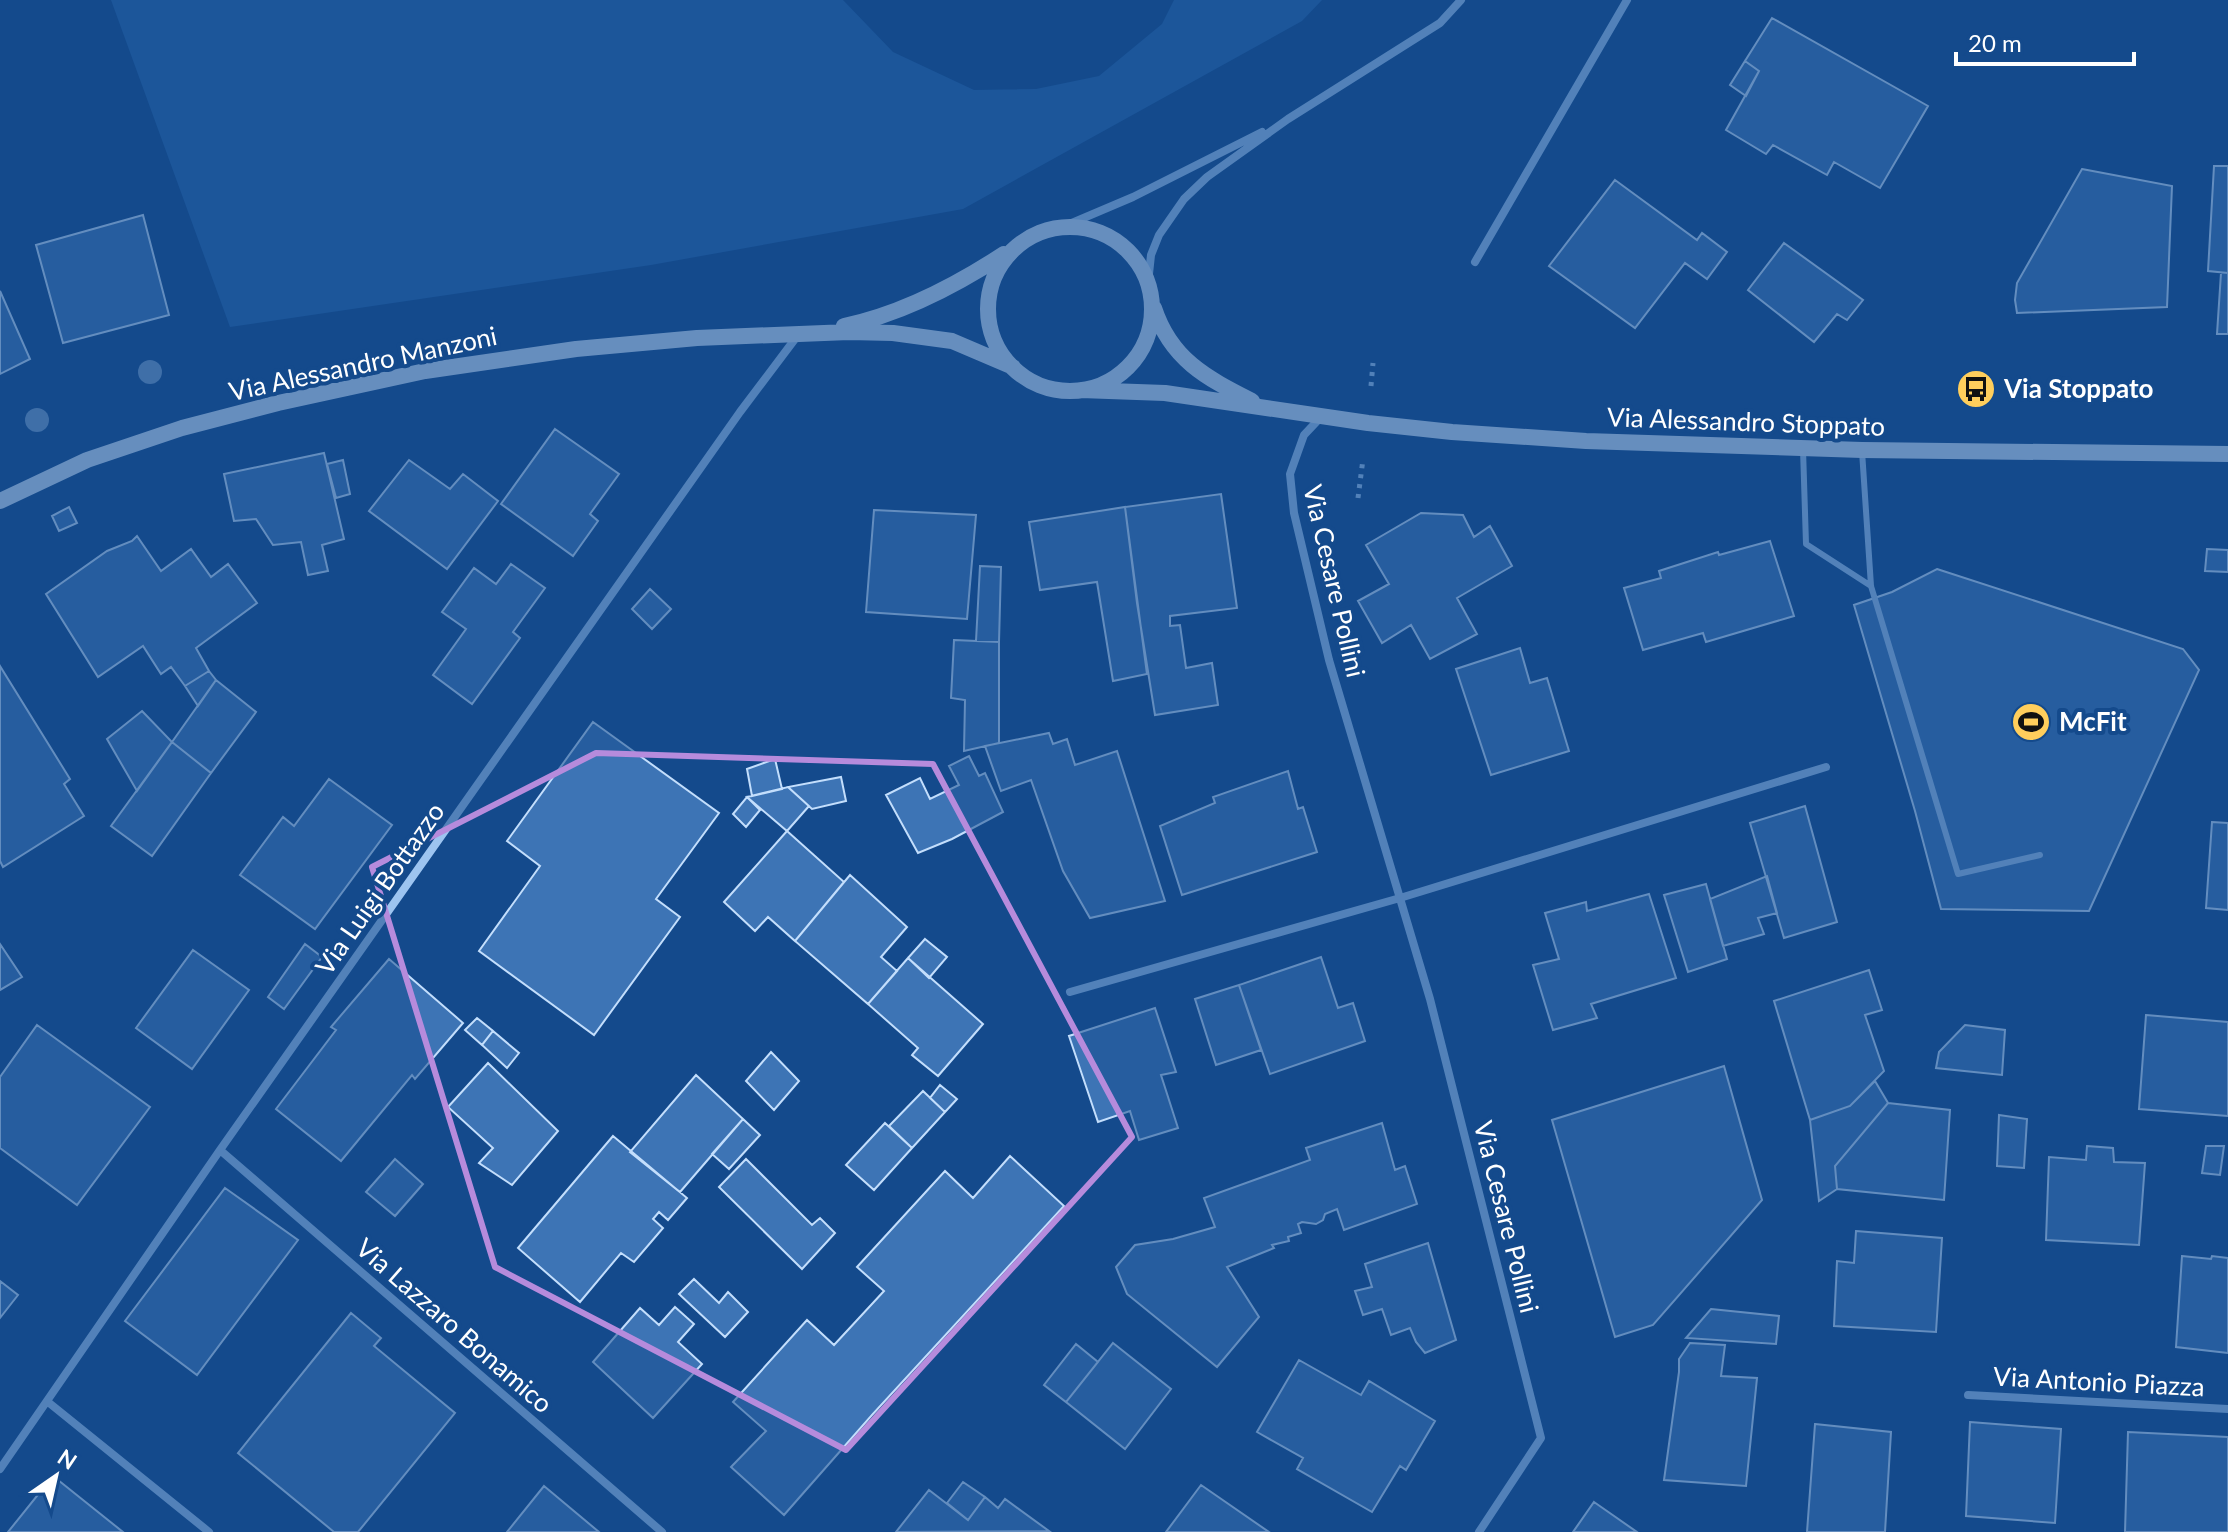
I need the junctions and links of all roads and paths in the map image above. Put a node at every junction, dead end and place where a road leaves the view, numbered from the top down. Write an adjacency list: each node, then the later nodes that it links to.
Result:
1 (1461, 0): 3 (street)
2 (1627, 0): 6 (street)
3 (1288, 119): 4 (street); 7 (street)
4 (1060, 228): 5 (main road); 7 (main road)
5 (1016, 247): 8 (main road, Via Alessandro Manzoni); 9 (main road)
6 (1475, 262)
7 (1149, 291): 10 (main road); 11 (main road, Via Alessandro Stoppato)
8 (798, 335): 9 (main road, Via Alessandro Manzoni); 16 (main road, Via Alessandro Manzoni); 22 (street, Via Luigi Bottazzo)
9 (1013, 367): 10 (main road)
10 (1081, 390): 11 (main road, Via Alessandro Stoppato)
11 (1264, 407): 12 (main road, Via Alessandro Stoppato)
12 (1321, 417): 13 (main road, Via Alessandro Stoppato); 20 (street, Via Cesare Pollini)
13 (1803, 448): 14 (main road, Via Alessandro Stoppato); 17 (lane)
14 (1862, 450): 15 (main road, Via Alessandro Stoppato); 17 (lane)
15 (2228, 454)
16 (0, 501)
17 (1871, 586): 19 (lane)
18 (1826, 767): 20 (street)
19 (2040, 855)
20 (1400, 898): 21 (street); 29 (street, Via Cesare Pollini)
21 (1070, 992)
22 (220, 1150): 24 (street, Via Luigi Bottazzo); 28 (street, Via Lazzaro Bonamico)
23 (1968, 1395): 25 (street, Via Antonio Piazza)
24 (48, 1402): 26 (street, Via Luigi Bottazzo); 27 (street)
25 (2228, 1409)
26 (0, 1469)
27 (209, 1532)
28 (662, 1532)
29 (1479, 1532)

